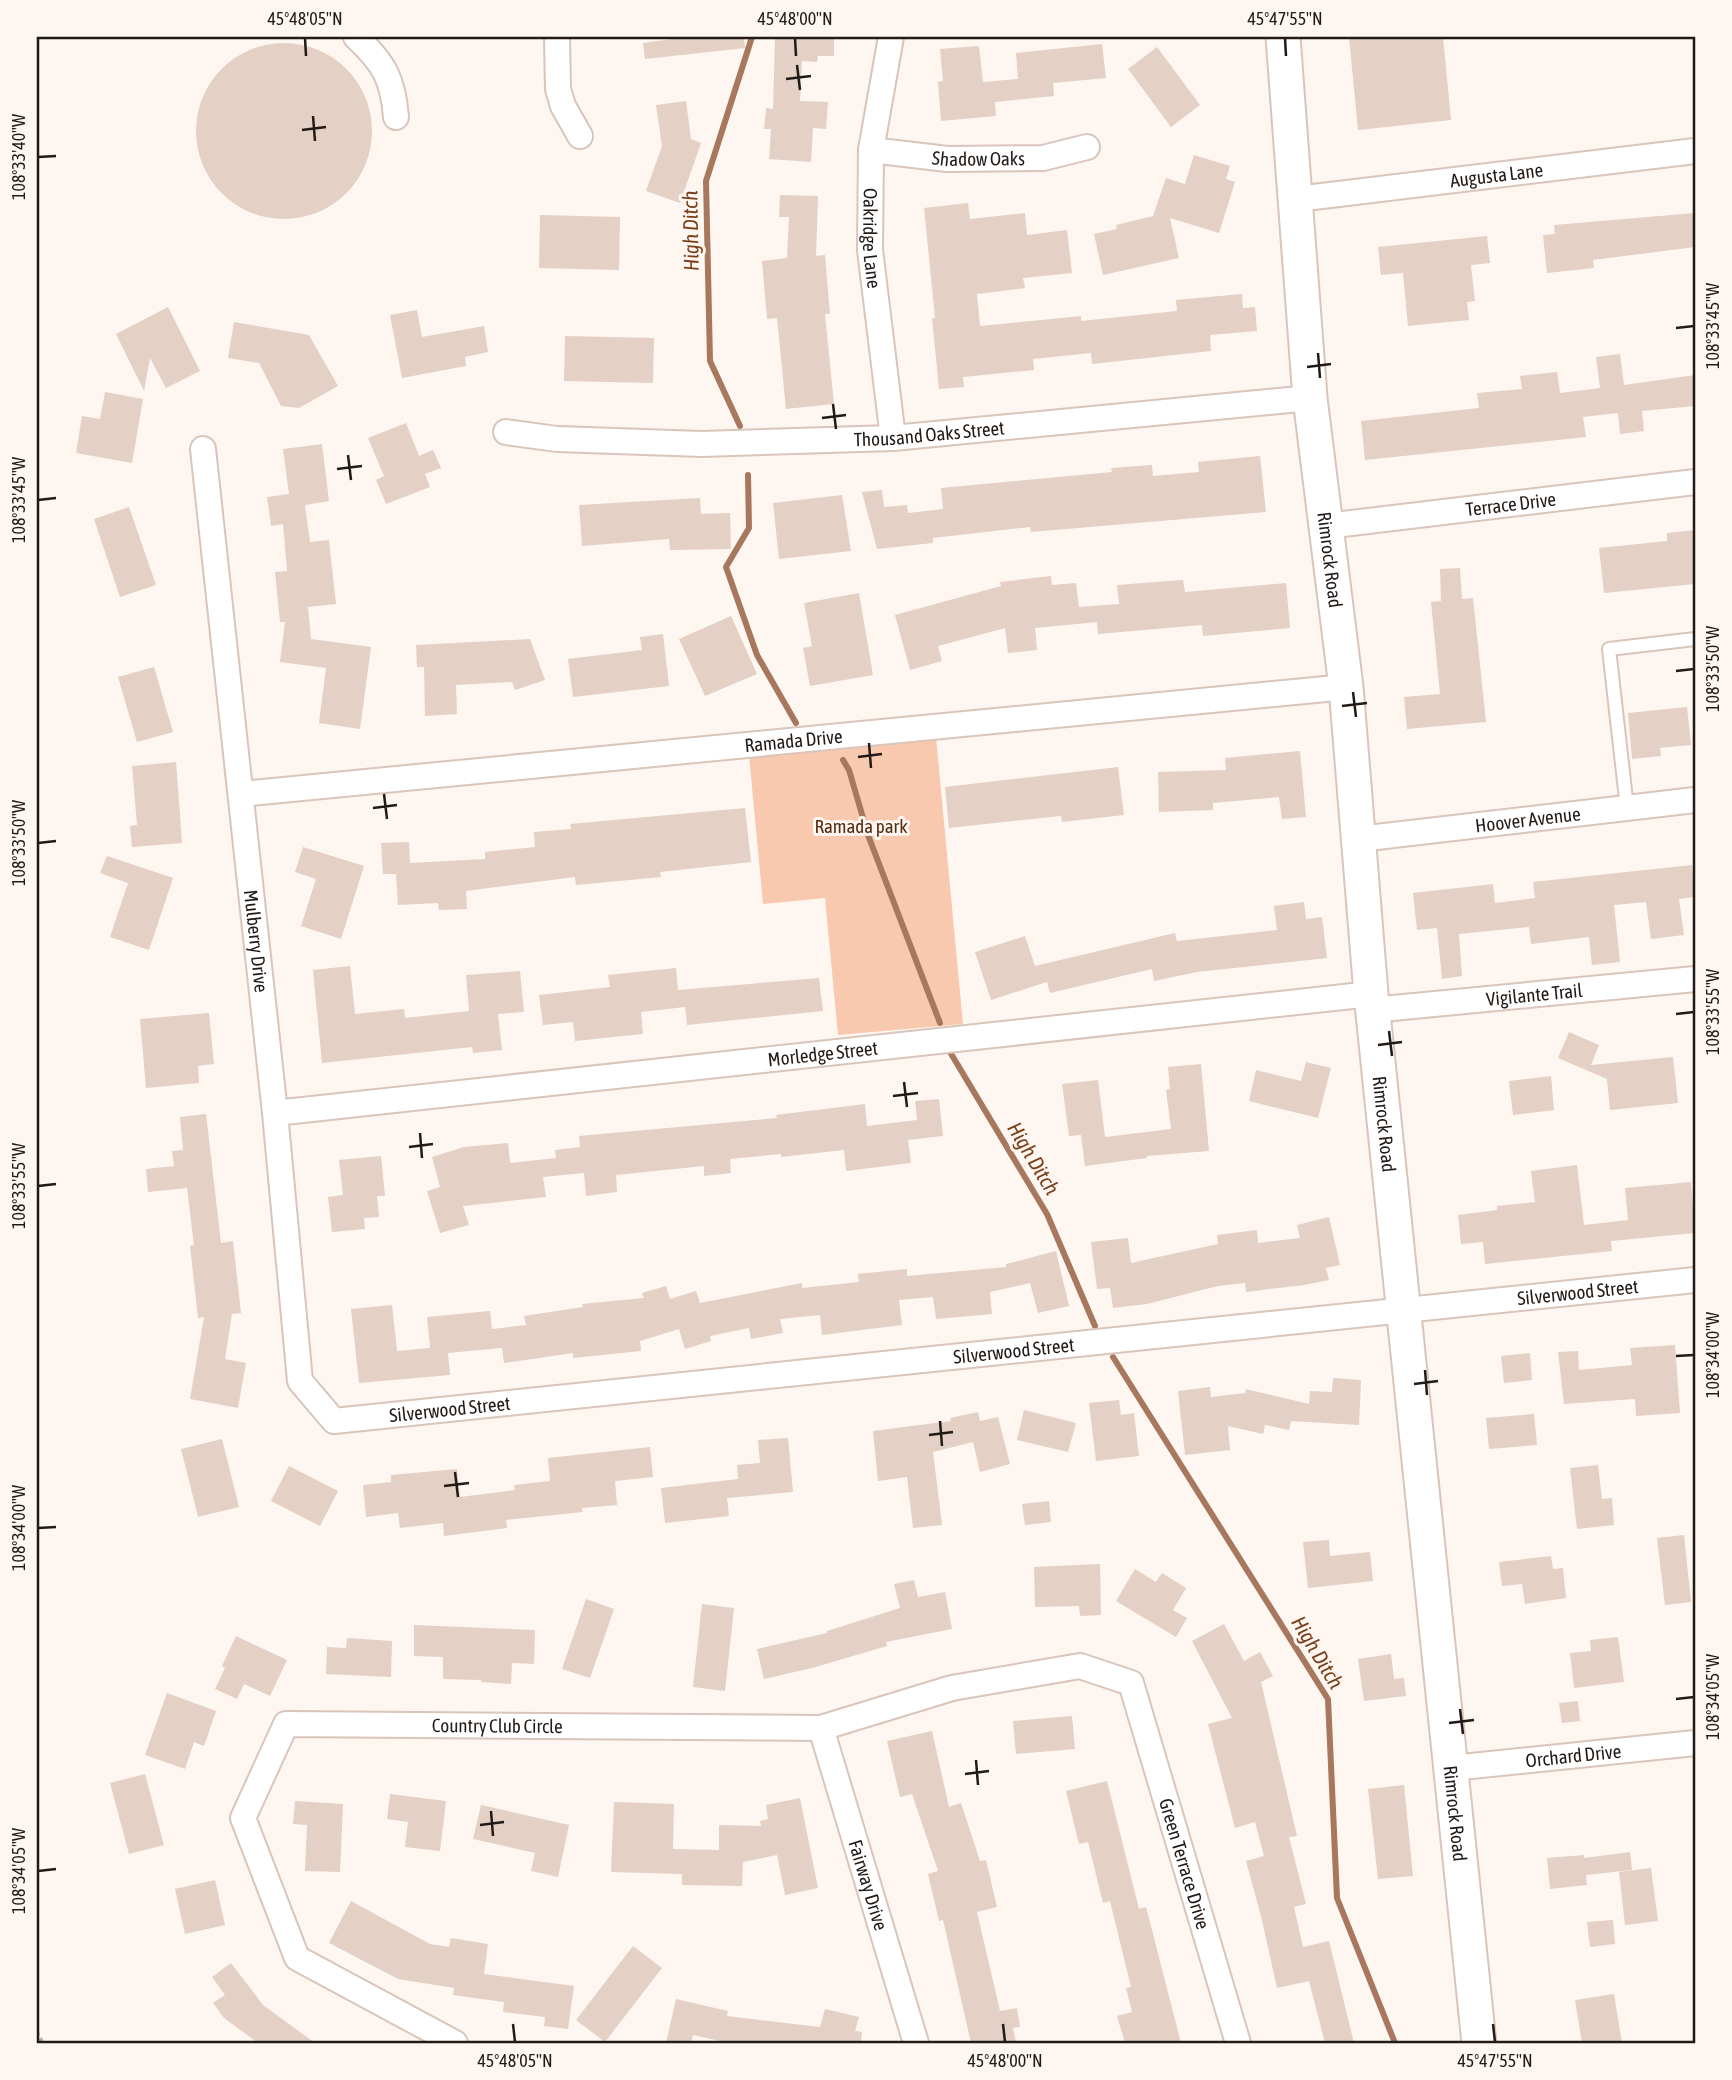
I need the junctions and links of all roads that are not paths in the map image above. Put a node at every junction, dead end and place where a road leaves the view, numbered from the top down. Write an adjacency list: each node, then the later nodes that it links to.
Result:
1 (356, 37): 5 (street)
2 (557, 37): 6 (street)
3 (891, 37): 8 (street, Oakridge Lane)
4 (1283, 37): 10 (main road, Rimrock Road)
5 (396, 117)
6 (580, 136)
7 (1087, 147): 8 (street, Shadow Oaks)
8 (871, 150): 13 (street, Oakridge Lane)
9 (1695, 151): 10 (street, Augusta Lane)
10 (1297, 199): 11 (main road, Rimrock Road)
11 (1310, 398): 13 (street, Thousand Oaks Street); 16 (main road, Rimrock Road)
12 (506, 432): 13 (street, Thousand Oaks Street)
13 (893, 439)
14 (203, 449): 19 (street, Mulberry Drive)
15 (1695, 482): 16 (street, Terrace Drive)
16 (1326, 526): 18 (main road, Rimrock Road)
17 (1695, 639): 21 (lane)
18 (1346, 687): 19 (street, Ramada Drive); 22 (main road, Rimrock Road)
19 (241, 794): 25 (street, Mulberry Drive)
20 (1695, 800): 21 (street, Hoover Avenue)
21 (1627, 808): 22 (street, Hoover Avenue)
22 (1359, 839): 24 (main road, Rimrock Road)
23 (1695, 979): 24 (street, Vigilante Trail)
24 (1371, 1002): 25 (street, Morledge Street); 27 (main road, Rimrock Road)
25 (275, 1113): 28 (street, Mulberry Drive)
26 (1695, 1280): 27 (street, Silverwood Street)
27 (1404, 1311): 28 (street, Silverwood Street); 32 (main road, Rimrock Road)
28 (334, 1422)
29 (1131, 1684): 30 (street, Country Club Circle); 35 (street, Green Terrace Drive)
30 (821, 1728): 33 (street, Country Club Circle); 34 (street, Fairway Drive)
31 (1695, 1743): 32 (street, Orchard Drive)
32 (1452, 1768): 36 (main road, Rimrock Road)
33 (455, 2043)
34 (916, 2043)
35 (1238, 2043)
36 (1479, 2043)

